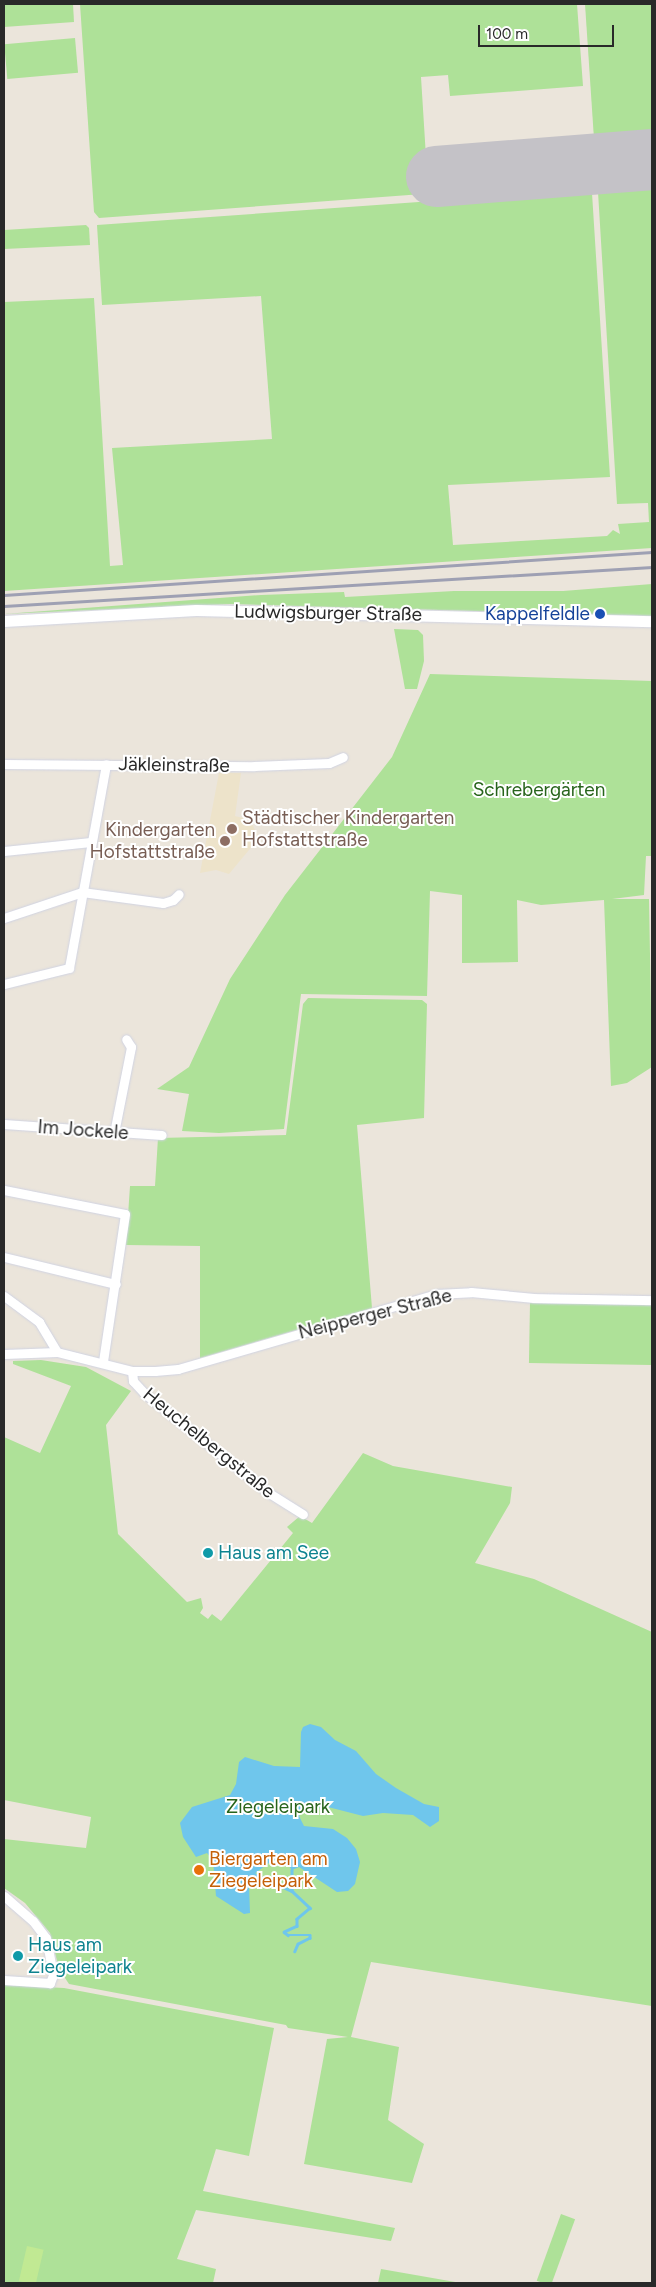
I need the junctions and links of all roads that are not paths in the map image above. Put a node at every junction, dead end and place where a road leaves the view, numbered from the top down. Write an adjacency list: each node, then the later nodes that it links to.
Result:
1 (4, 621): 2 (main road, Ludwigsburger Straße)
2 (652, 621)
3 (343, 757): 5 (street, Jäkleinstraße)
4 (4, 764): 5 (street, Jäkleinstraße)
5 (106, 764): 6 (street)
6 (91, 842): 7 (street); 8 (street)
7 (4, 851)
8 (82, 892): 9 (street); 10 (street); 11 (street)
9 (179, 894)
10 (4, 918)
11 (4, 984)
12 (126, 1039): 14 (street)
13 (4, 1124): 14 (street, Im Jockele)
14 (114, 1132): 15 (street, Im Jockele)
15 (162, 1134)
16 (4, 1190): 18 (street)
17 (4, 1257): 18 (street)
18 (116, 1284): 23 (street)
19 (4, 1296): 21 (street)
20 (652, 1300): 24 (street, Neipperger Straße)
21 (57, 1352): 22 (street, Heuchelbergstraße); 23 (street, Heuchelbergstraße)
22 (4, 1354)
23 (103, 1362): 24 (street, Heuchelbergstraße)
24 (132, 1371): 25 (street, Heuchelbergstraße)
25 (303, 1514)
26 (4, 1896): 27 (street)
27 (4, 1980)

